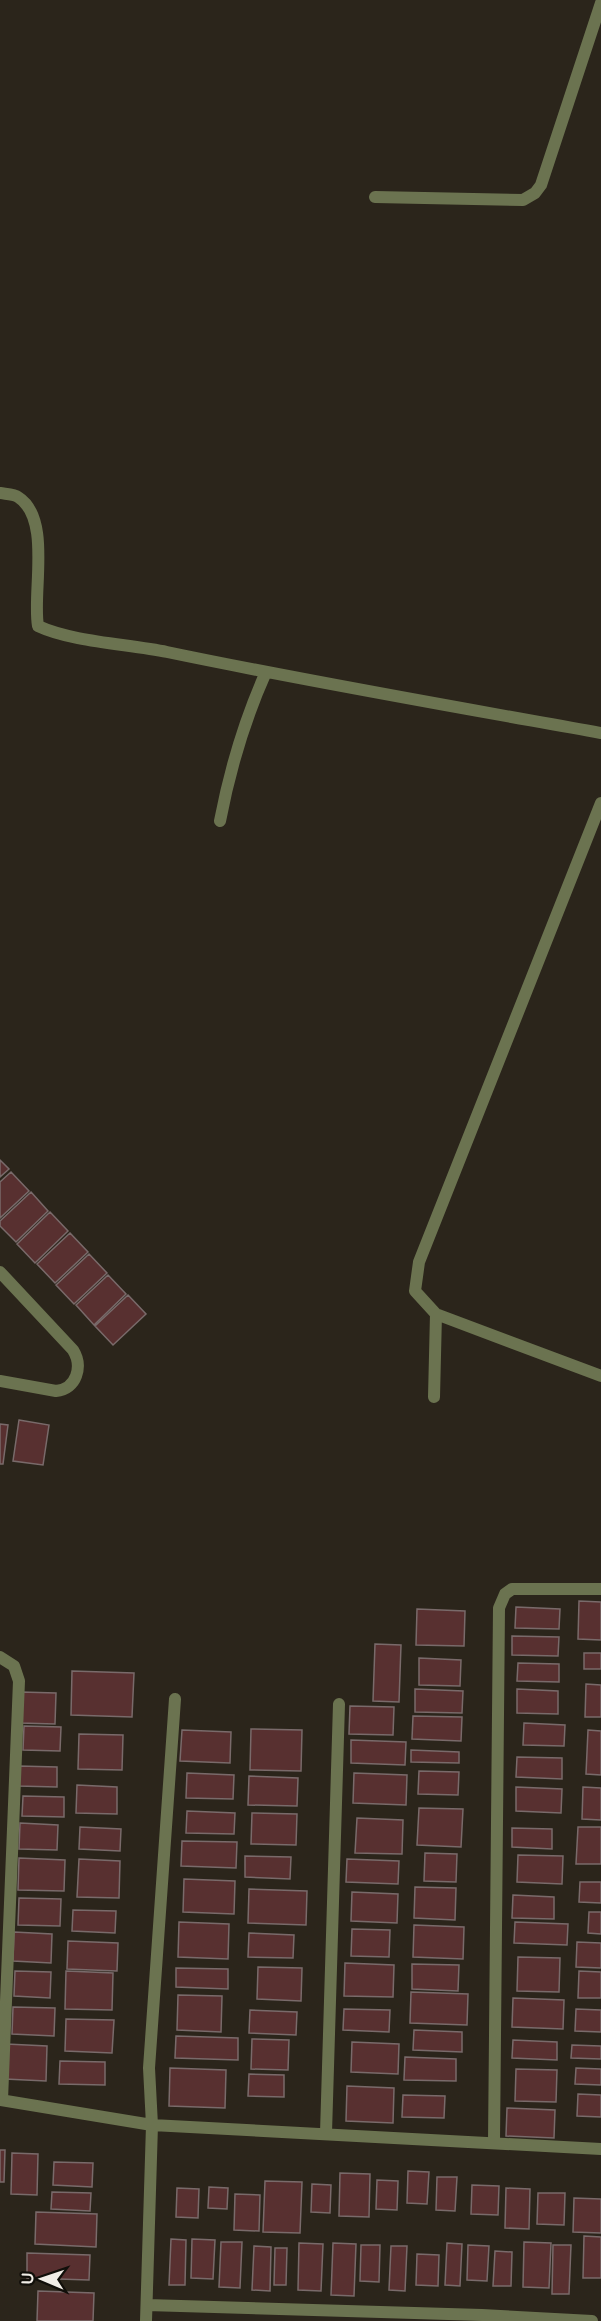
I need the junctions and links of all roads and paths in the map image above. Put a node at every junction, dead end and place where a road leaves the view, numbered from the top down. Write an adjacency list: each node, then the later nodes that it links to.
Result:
1 (601, 3): 2 (street)
2 (375, 197)
3 (0, 493): 4 (street)
4 (266, 672): 5 (street); 7 (street)
5 (601, 733)
6 (601, 803): 9 (street)
7 (220, 822)
8 (0, 1272): 11 (street)
9 (436, 1314): 10 (street); 12 (street)
10 (601, 1376)
11 (0, 1381)
12 (434, 1397)
13 (601, 1589): 20 (street)
14 (0, 1657): 17 (street)
15 (175, 1700): 18 (street)
16 (339, 1704): 19 (street)
17 (1, 2100): 18 (street)
18 (152, 2126): 19 (street); 22 (street)
19 (326, 2133): 20 (street)
20 (494, 2142): 21 (street)
21 (601, 2149)
22 (147, 2305): 23 (street); 25 (street)
23 (320, 2316): 24 (street)
24 (482, 2318): 26 (street)
25 (146, 2321)
26 (592, 2321)

